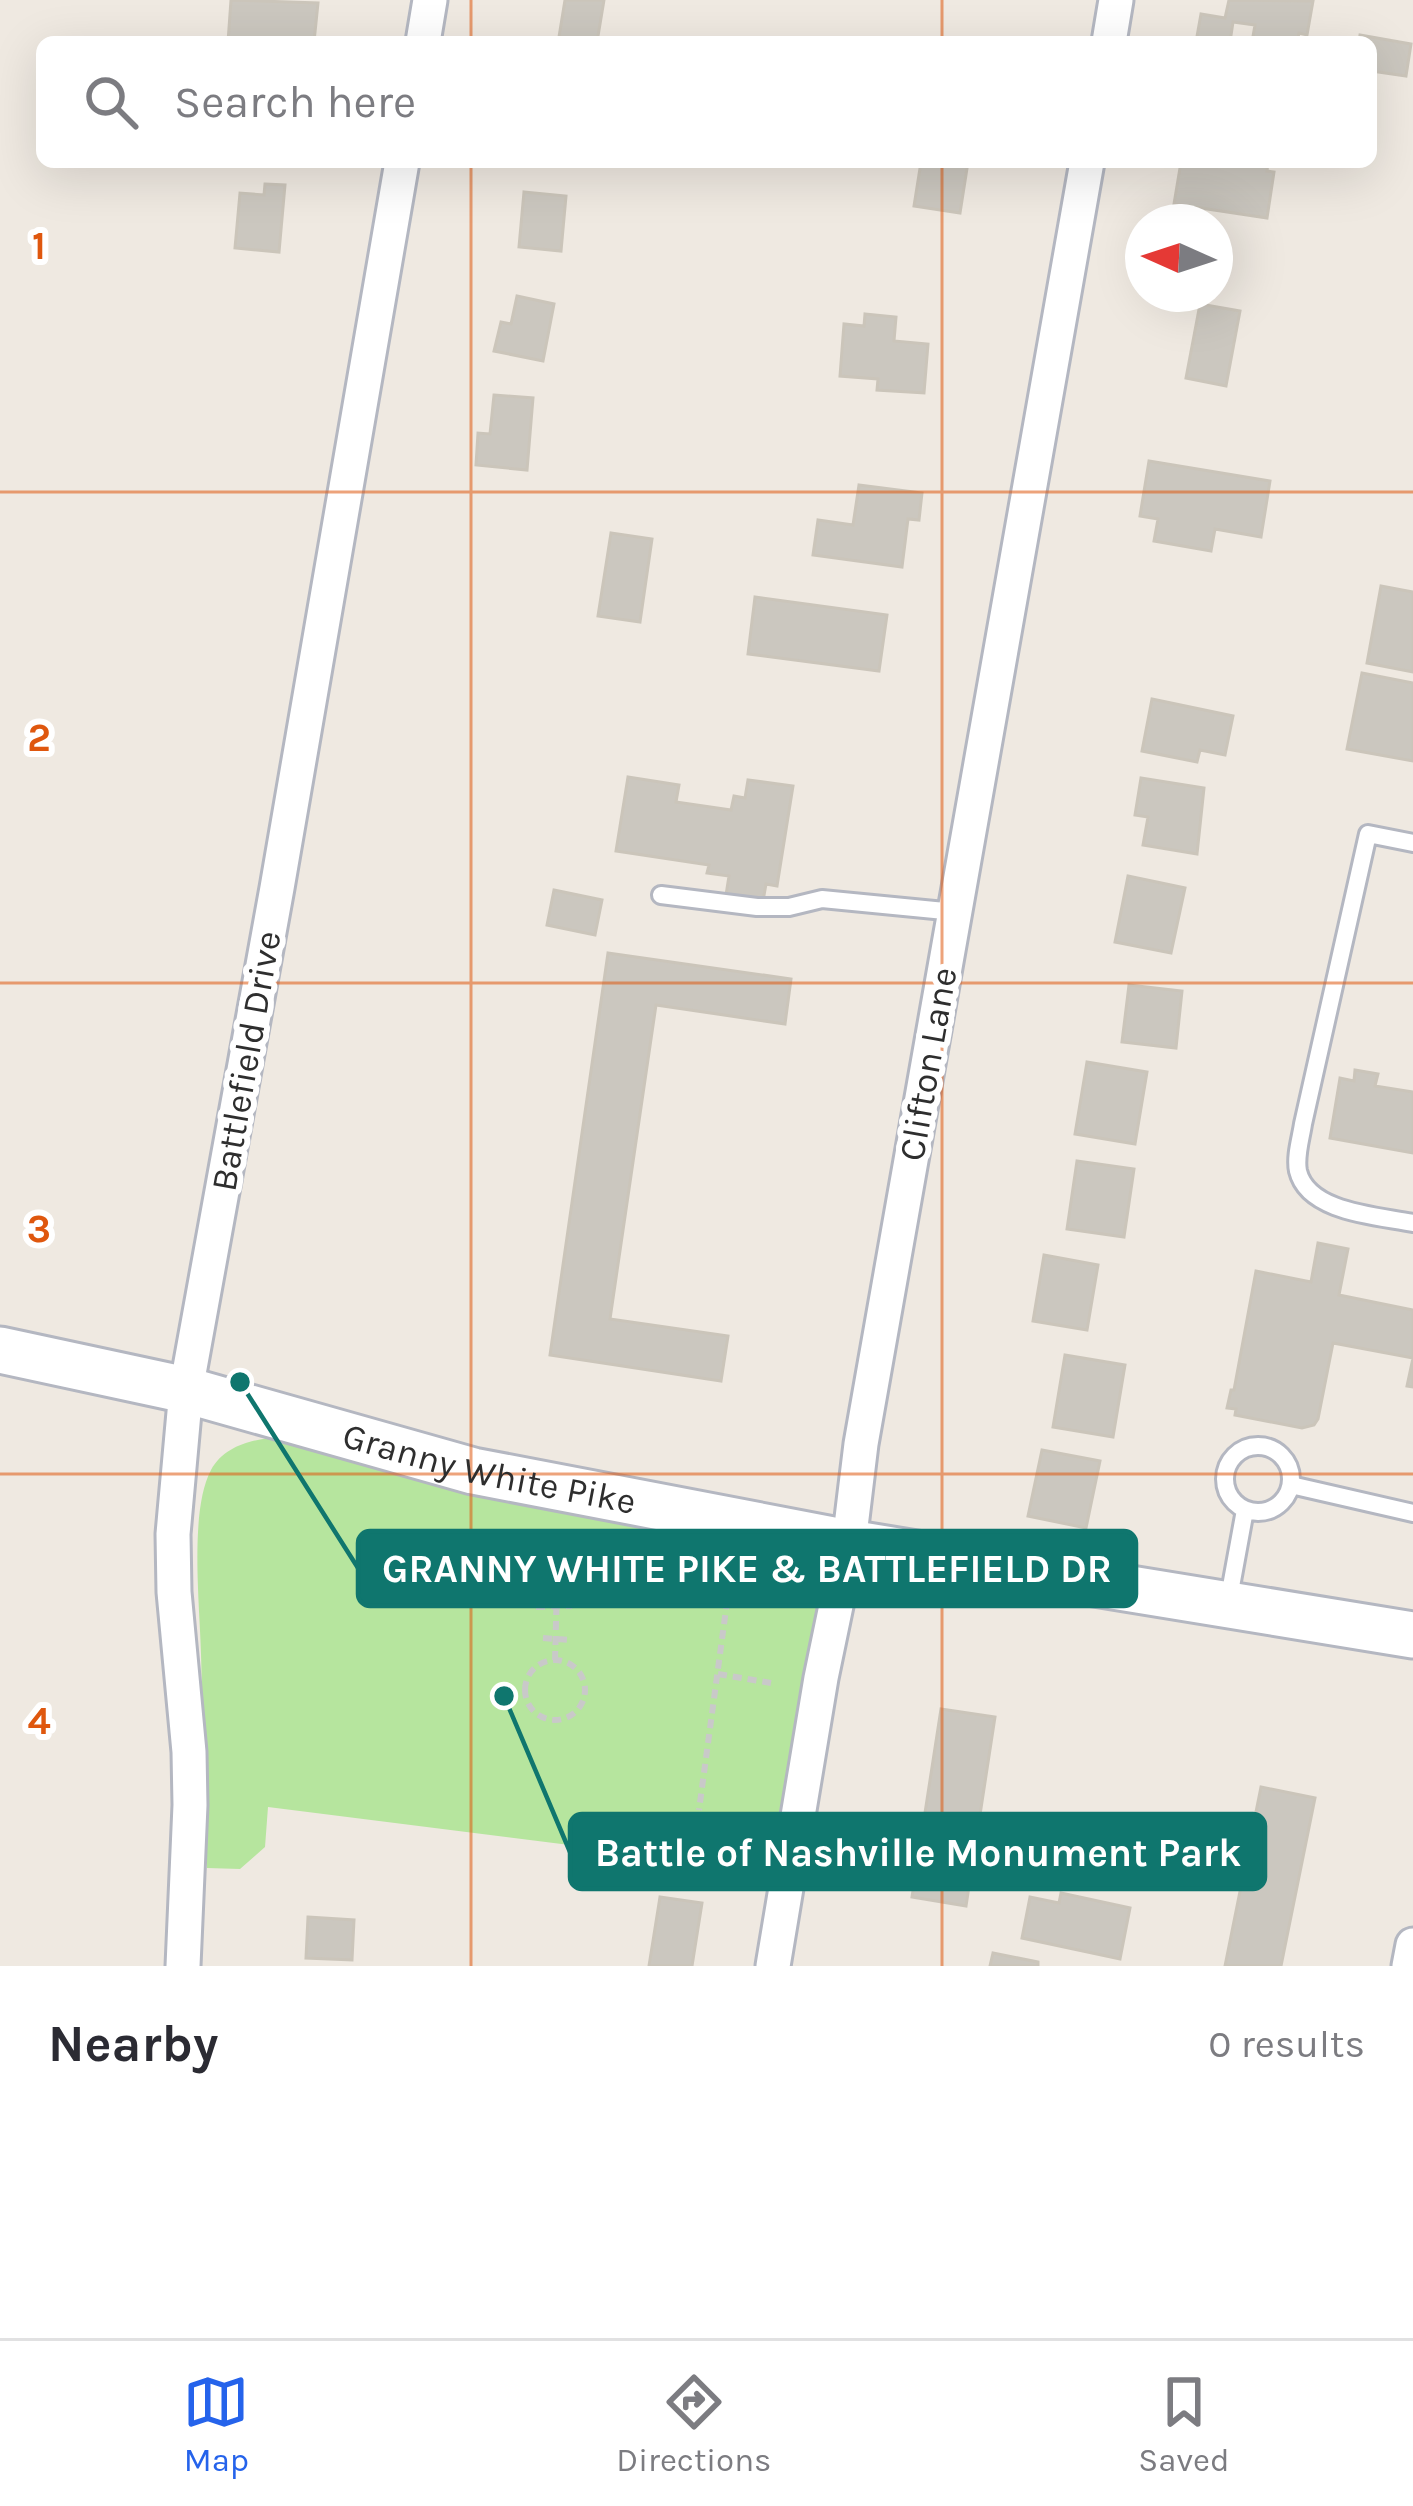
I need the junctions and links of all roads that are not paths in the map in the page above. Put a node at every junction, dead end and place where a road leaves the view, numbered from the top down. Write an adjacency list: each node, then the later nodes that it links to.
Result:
1 (430, 0): 3 (street)
2 (1116, 0): 4 (street)
3 (423, 36)
4 (1109, 36)
5 (401, 168): 12 (street, Battlefield Drive)
6 (1086, 168): 9 (street, Clifton Lane)
7 (1413, 843): 10 (lane)
8 (661, 895): 9 (lane)
9 (955, 912): 16 (street, Clifton Lane)
10 (1413, 1223)
11 (0, 1350): 12 (main road, Granny White Pike)
12 (186, 1390): 16 (main road, Granny White Pike); 20 (street, Battlefield Drive)
13 (1291, 1485): 14 (lane); 14 (lane); 15 (lane)
14 (1246, 1510): 17 (lane)
15 (1413, 1513)
16 (849, 1543): 17 (main road, Granny White Pike); 21 (street, Clifton Lane)
17 (1228, 1604): 18 (main road, Granny White Pike)
18 (1413, 1635)
19 (1413, 1945): 22 (street)
20 (183, 1966)
21 (773, 1966)
22 (1409, 1966)

